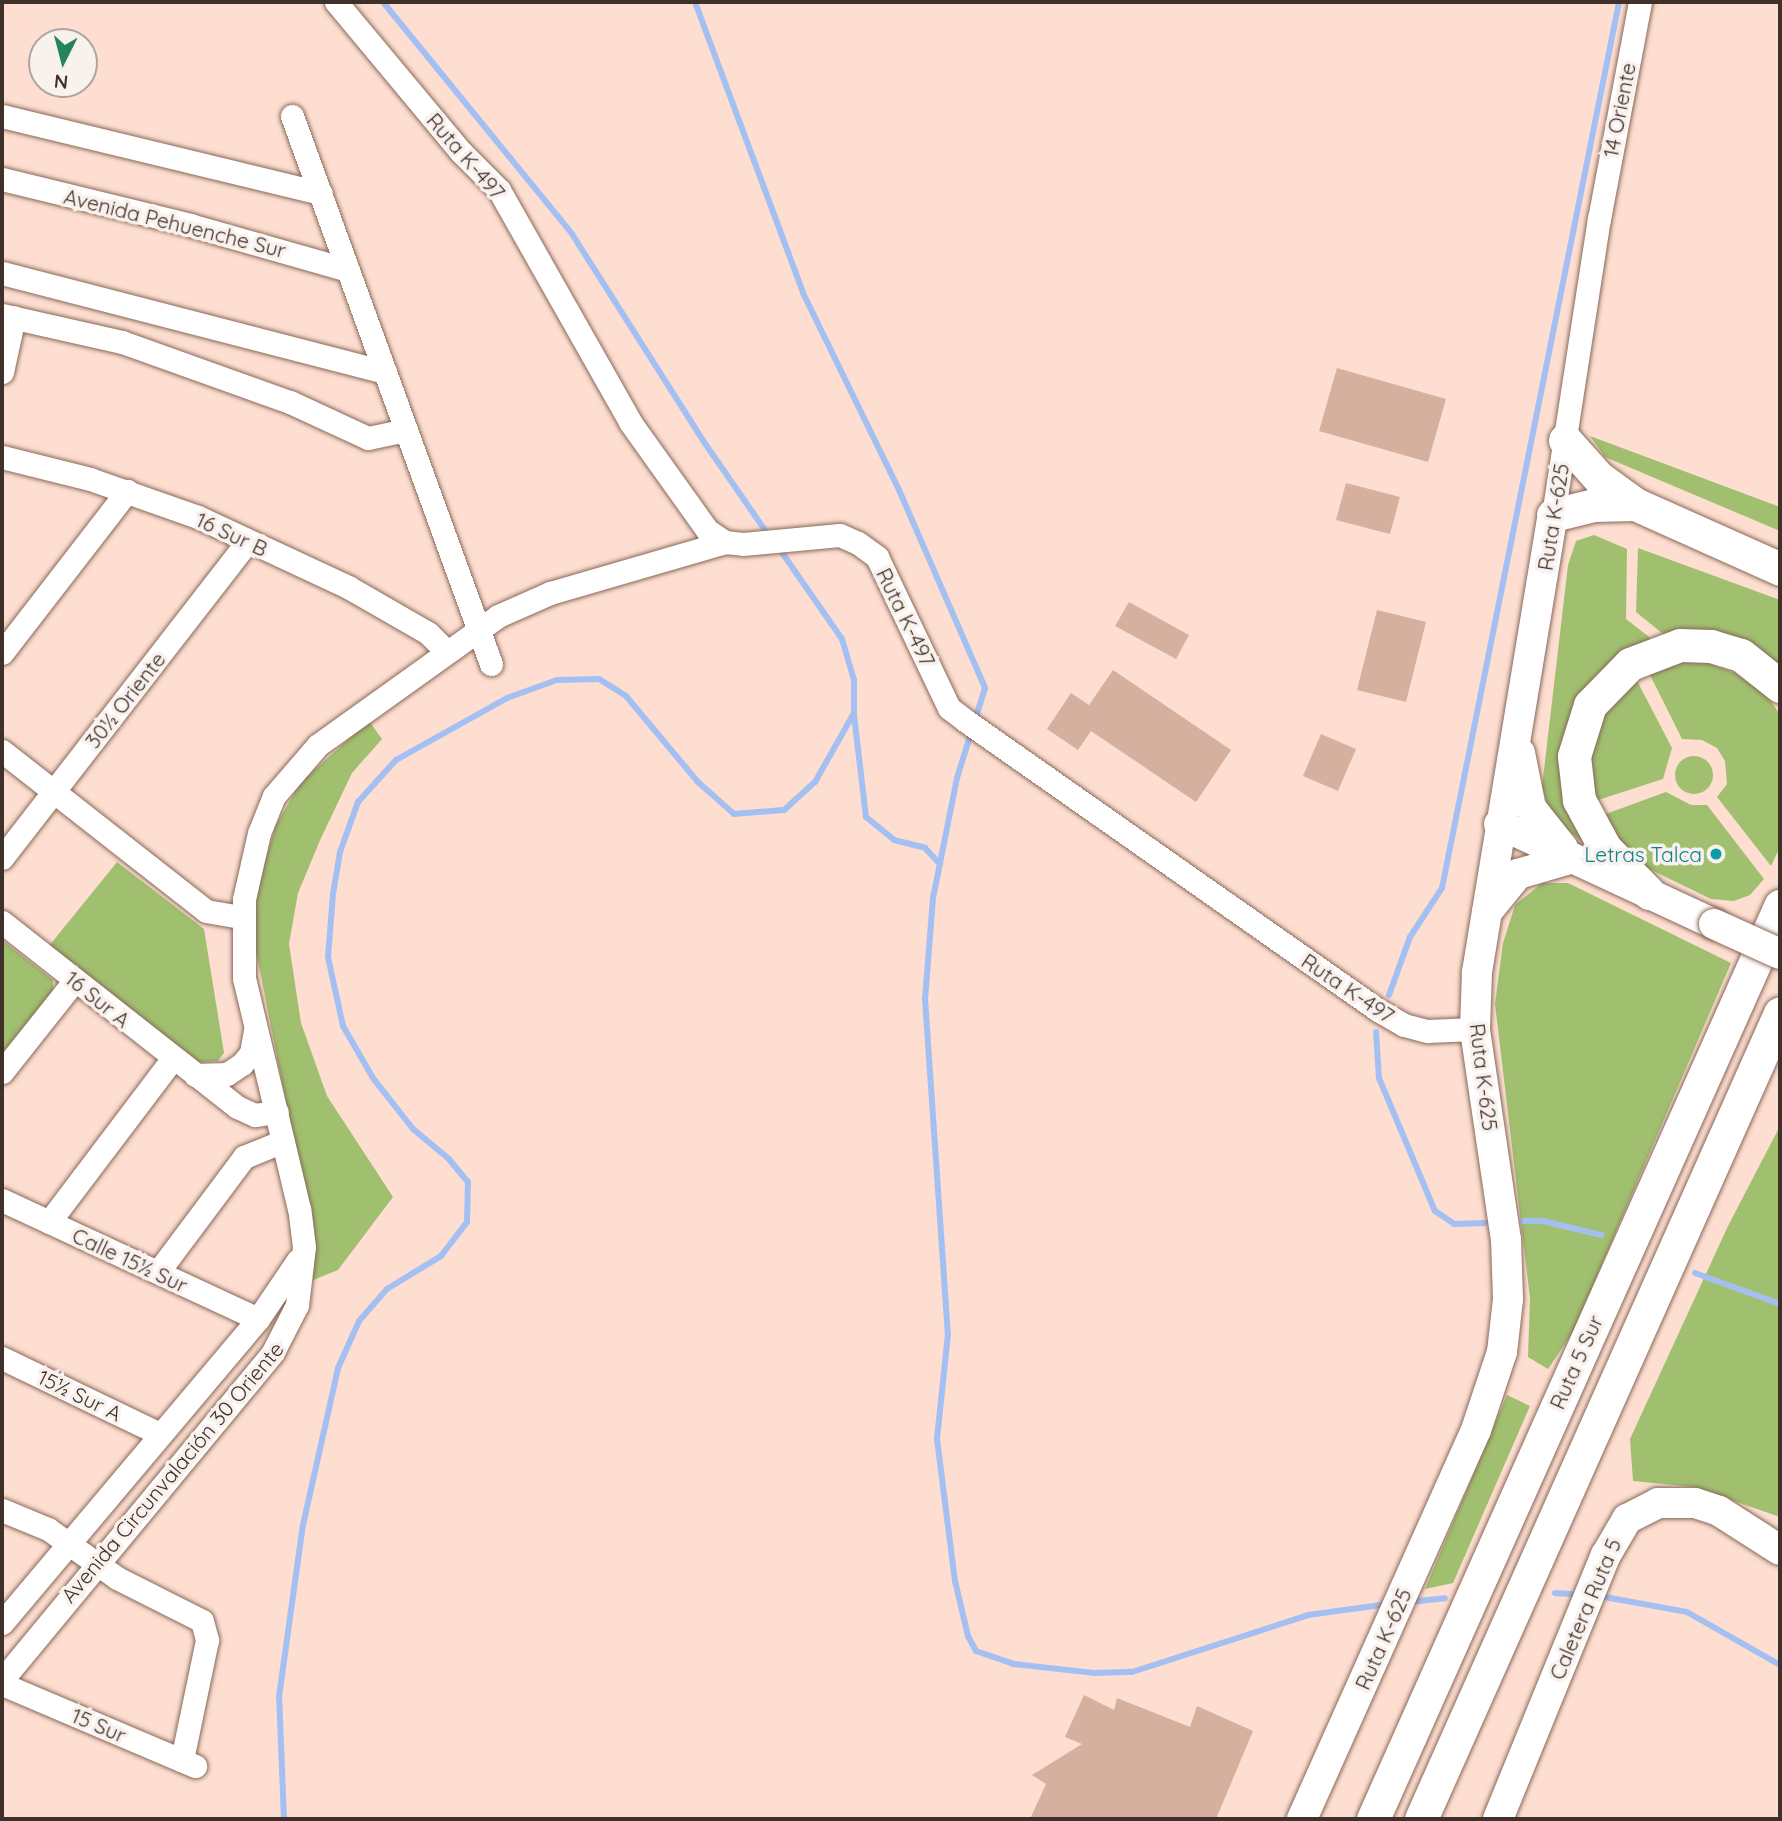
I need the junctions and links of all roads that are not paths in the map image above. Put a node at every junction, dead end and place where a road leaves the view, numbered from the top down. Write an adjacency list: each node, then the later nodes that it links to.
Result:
1 (336, 2): 20 (street, Ruta K-497)
2 (1640, 2): 7 (street, 14 Oriente)
3 (2, 116): 6 (street)
4 (292, 116): 6 (street)
5 (2, 179): 8 (street, Avenida Pehuenche Sur)
6 (321, 194): 8 (street)
7 (1599, 219): 14 (street, Ruta K-625)
8 (348, 270): 12 (street)
9 (2, 274): 12 (street)
10 (8, 316): 11 (street); 13 (street)
11 (2, 372)
12 (385, 372): 13 (street)
13 (406, 430): 22 (street)
14 (1565, 440): 17 (highway); 18 (street, Ruta K-625)
15 (2, 457): 16 (street, 16 Sur B)
16 (127, 491): 19 (street, 16 Sur B); 24 (street)
17 (1635, 504): 18 (highway); 21 (highway)
18 (1553, 516): 27 (main road, Ruta K-625)
19 (248, 541): 23 (street, 16 Sur B); 29 (street, 30½ Oriente)
20 (734, 543): 22 (street, Avenida Circunvalación 30 Oriente); 42 (street, Ruta K-497)
21 (1780, 569)
22 (478, 629): 23 (street, Avenida Circunvalación 30 Oriente); 25 (street)
23 (445, 650): 36 (street, Avenida Circunvalación 30 Oriente)
24 (2, 653)
25 (491, 664)
26 (1780, 686): 33 (highway)
27 (1516, 729): 30 (main road, Ruta K-625); 32 (main road)
28 (2, 751): 29 (street)
29 (53, 792): 31 (street, 30½ Oriente); 36 (street)
30 (1499, 824): 32 (main road); 35 (main road, Ruta K-625)
31 (2, 858)
32 (1573, 858): 33 (main road); 35 (main road)
33 (1648, 893): 38 (main road, bridge)
34 (1780, 906): 62 (highway, Ruta 5 Sur)
35 (1485, 915): 42 (main road, Ruta K-625)
36 (241, 917): 41 (street, Avenida Circunvalación 30 Oriente)
37 (2, 922): 39 (street, 16 Sur A)
38 (1780, 954)
39 (75, 980): 43 (street, 16 Sur A); 44 (street)
40 (1780, 1013): 63 (highway)
41 (255, 1028): 45 (street); 46 (street, Avenida Circunvalación 30 Oriente)
42 (1475, 1029): 61 (main road, Ruta K-625)
43 (173, 1058): 45 (street, 16 Sur A); 49 (street)
44 (2, 1072)
45 (195, 1076): 46 (street, 16 Sur A)
46 (277, 1112): 47 (street, Avenida Circunvalación 30 Oriente)
47 (283, 1141): 50 (street, Avenida Circunvalación 30 Oriente); 51 (street)
48 (2, 1200): 49 (street, Calle 15½ Sur)
49 (49, 1222): 51 (street, Calle 15½ Sur)
50 (304, 1247): 52 (street, Avenida Circunvalación 30 Oriente); 58 (street, Avenida Circunvalación 30 Oriente)
51 (158, 1272): 52 (street, Calle 15½ Sur)
52 (258, 1319): 54 (street, Avenida Circunvalación 30 Oriente)
53 (2, 1358): 54 (street, 15½ Sur A)
54 (159, 1433): 56 (street, Avenida Circunvalación 30 Oriente)
55 (2, 1510): 56 (street)
56 (69, 1541): 58 (street); 59 (street, Avenida Circunvalación 30 Oriente)
57 (1780, 1550): 64 (main road, Caletera Ruta 5)
58 (96, 1562): 60 (street, Avenida Circunvalación 30 Oriente); 60 (street, 15 Sur)
59 (2, 1623)
60 (2, 1682)
61 (1302, 1819)
62 (1373, 1819)
63 (1421, 1819)
64 (1498, 1819)

